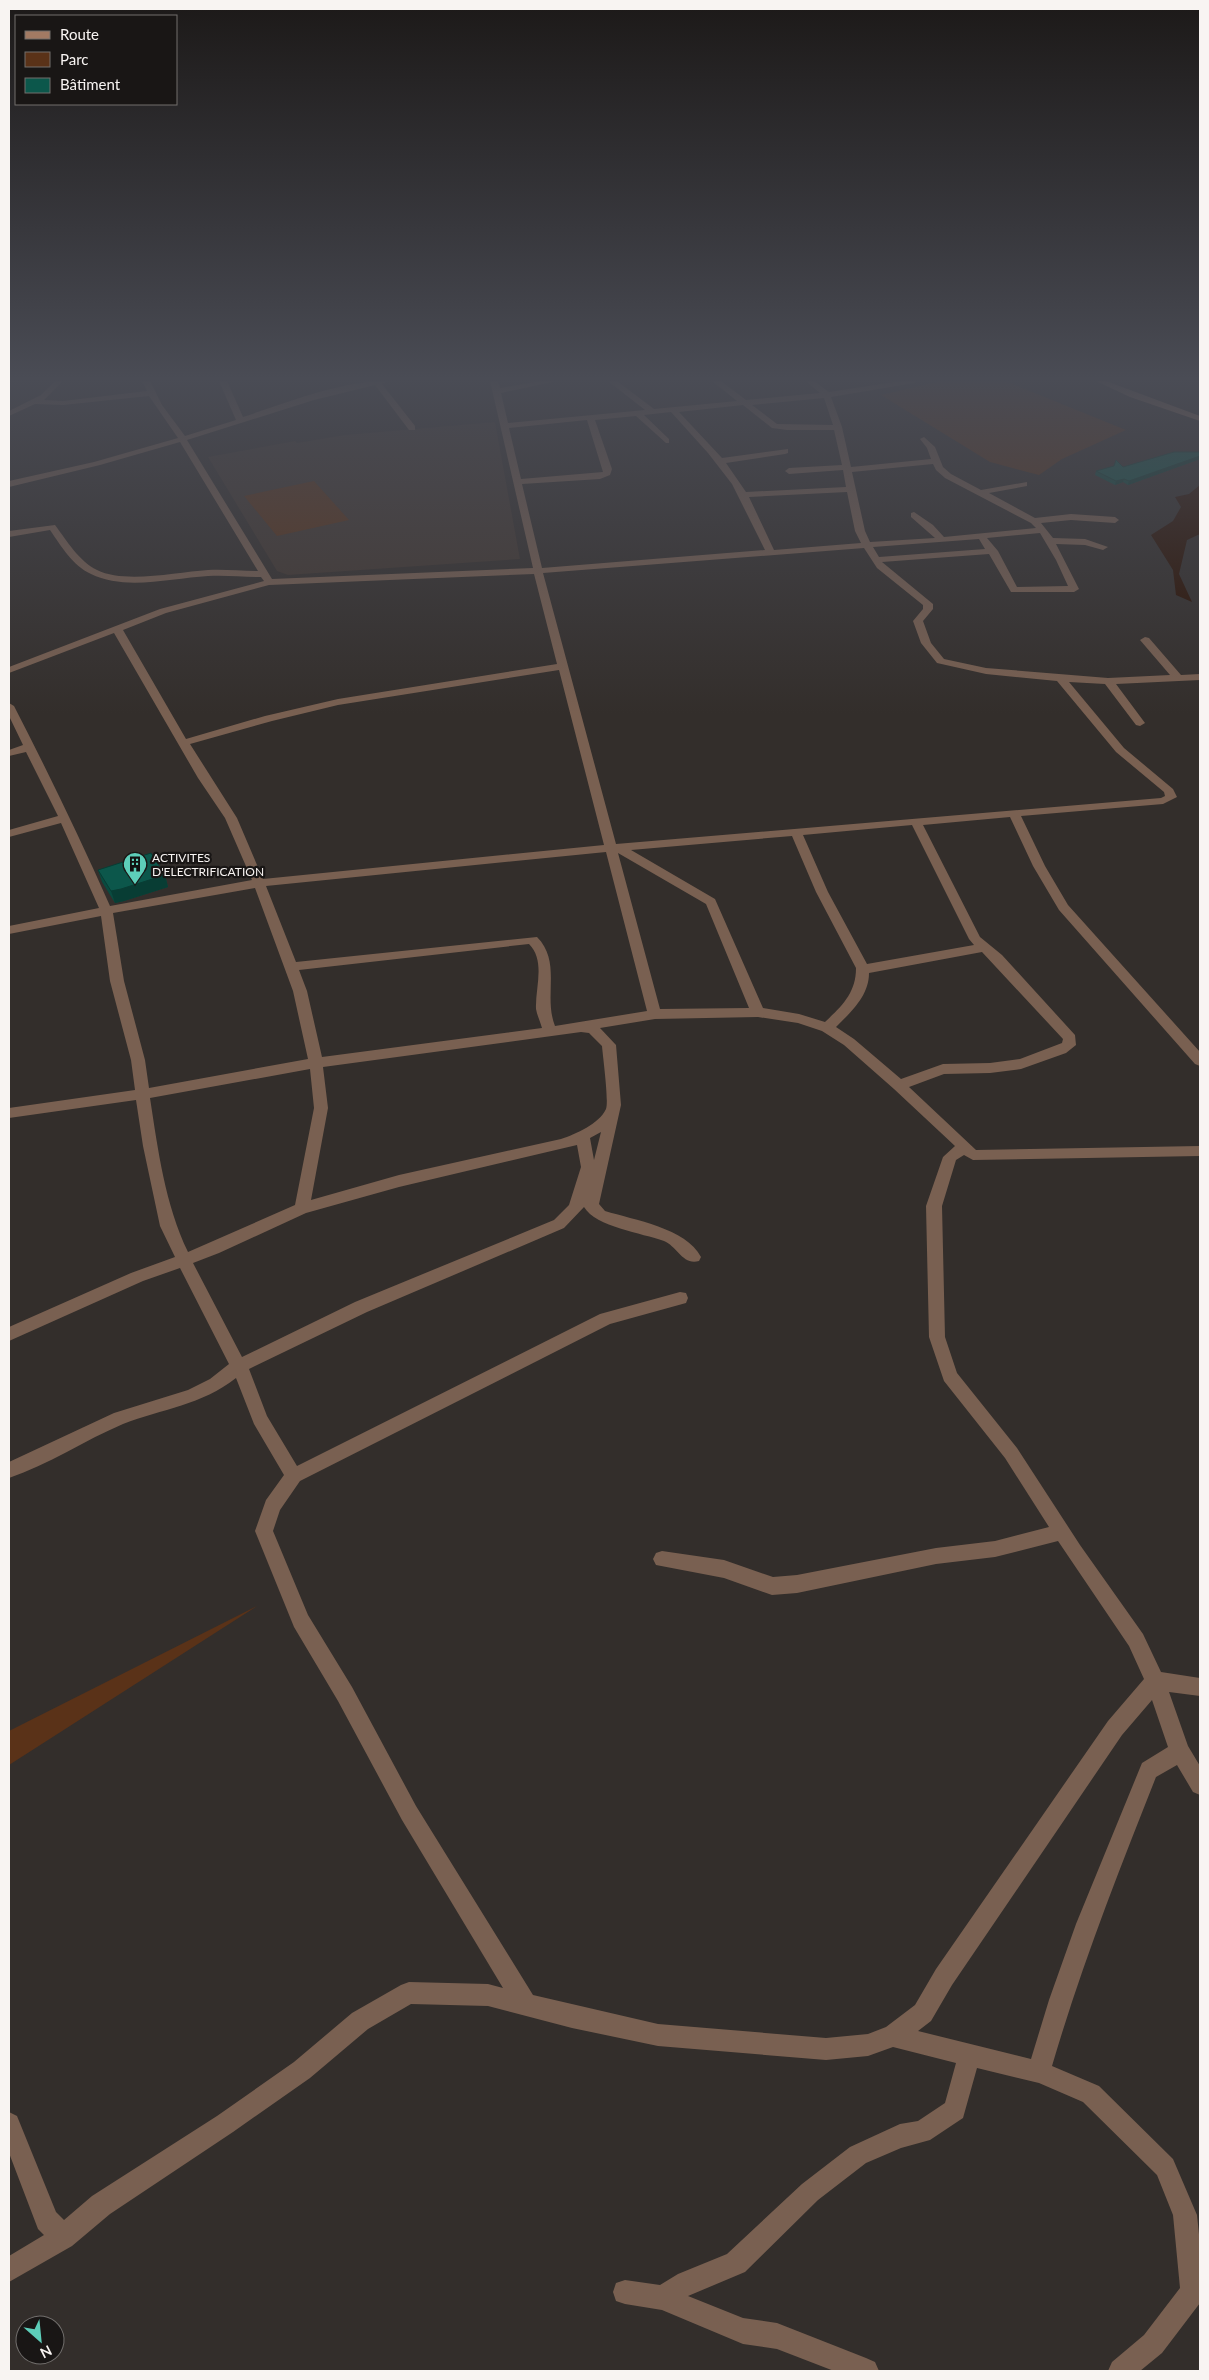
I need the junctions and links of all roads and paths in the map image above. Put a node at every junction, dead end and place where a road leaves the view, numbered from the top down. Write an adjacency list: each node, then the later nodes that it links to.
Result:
1 (215, 492): 22 (street)
2 (518, 492): 21 (street)
3 (742, 492): 7 (street)
4 (796, 492): 7 (street)
5 (852, 492): 16 (street)
6 (982, 492): 10 (street)
7 (744, 495): 18 (street)
8 (914, 515): 14 (street)
9 (1115, 520): 10 (street)
10 (1034, 521): 11 (street)
11 (1043, 530): 13 (street); 15 (street)
12 (9, 534): 22 (street)
13 (982, 537): 14 (street); 19 (street)
14 (942, 540): 16 (street)
15 (1048, 541): 17 (street); 19 (street)
16 (867, 545): 18 (street); 20 (street)
17 (1103, 547)
18 (770, 551): 21 (street)
19 (994, 554): 20 (street)
20 (878, 563): 28 (street)
21 (538, 571): 22 (street); 25 (street)
22 (267, 578): 23 (street)
23 (117, 629): 26 (street); 33 (street)
24 (1145, 640): 29 (street)
25 (563, 666): 33 (street); 41 (street)
26 (9, 670)
27 (1200, 677): 29 (street)
28 (1060, 678): 30 (street); 36 (street)
29 (1177, 678): 30 (street)
30 (1108, 681): 32 (street)
31 (9, 706): 34 (street)
32 (1140, 723)
33 (184, 743): 42 (street)
34 (30, 748): 35 (street); 37 (street)
35 (9, 753)
36 (1014, 814): 38 (street); 53 (street)
37 (65, 818): 40 (street); 43 (street)
38 (916, 822): 39 (street); 45 (street)
39 (796, 832): 41 (street); 47 (street)
40 (9, 834)
41 (614, 848): 42 (street); 48 (street); 49 (street)
42 (259, 883): 43 (street); 46 (street)
43 (106, 910): 44 (street); 56 (street)
44 (9, 930)
45 (984, 947): 47 (street); 55 (street)
46 (291, 967): 52 (street); 54 (street)
47 (863, 968): 51 (street)
48 (758, 1012): 49 (street); 51 (street)
49 (656, 1014): 50 (street)
50 (580, 1027): 52 (street); 57 (street)
51 (827, 1028): 55 (street)
52 (550, 1031): 54 (street)
53 (1200, 1061)
54 (316, 1063): 56 (street); 62 (street)
55 (899, 1085): 60 (street)
56 (144, 1094): 58 (street); 64 (street)
57 (612, 1112): 59 (street); 63 (street)
58 (9, 1114)
59 (583, 1138): 62 (street); 67 (street)
60 (964, 1147): 61 (street); 70 (street)
61 (1200, 1151)
62 (302, 1208): 64 (street)
63 (693, 1257)
64 (184, 1260): 66 (street); 67 (street)
65 (680, 1298): 69 (street)
66 (9, 1334)
67 (239, 1366): 68 (street); 69 (street)
68 (9, 1470)
69 (294, 1476): 76 (street)
70 (1062, 1532): 71 (street); 72 (street)
71 (662, 1559)
72 (1155, 1681): 73 (street); 74 (street); 77 (street)
73 (1200, 1687)
74 (1180, 1751): 75 (street); 79 (street)
75 (1200, 1785)
76 (525, 2004): 77 (street); 81 (street)
77 (893, 2036): 78 (street)
78 (969, 2055): 79 (street); 84 (street)
79 (1039, 2072): 86 (street)
80 (9, 2124): 81 (street)
81 (63, 2237): 82 (street)
82 (9, 2270)
83 (625, 2292): 84 (street)
84 (662, 2298): 85 (street)
85 (866, 2371)
86 (1121, 2371)

